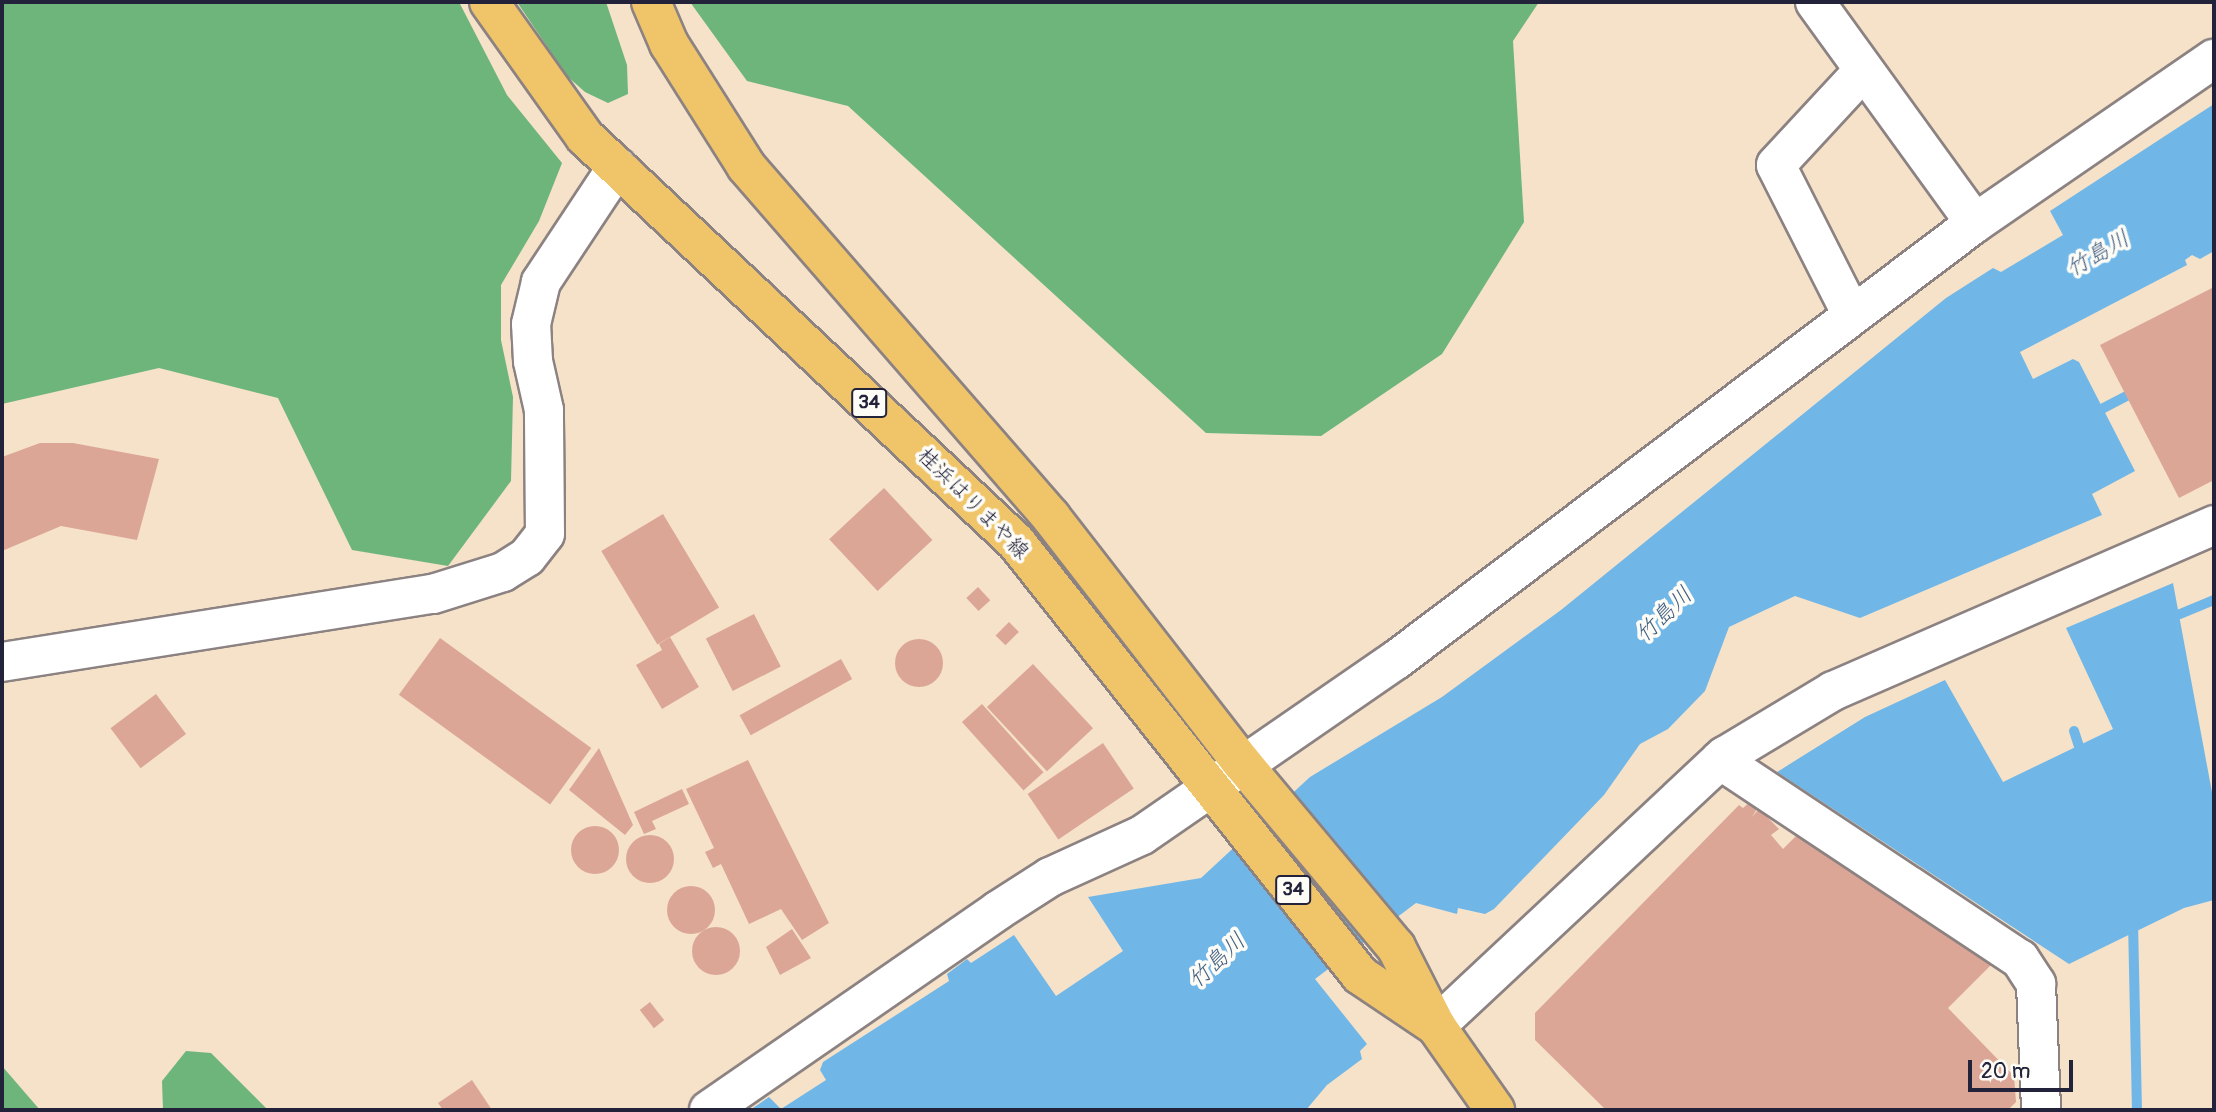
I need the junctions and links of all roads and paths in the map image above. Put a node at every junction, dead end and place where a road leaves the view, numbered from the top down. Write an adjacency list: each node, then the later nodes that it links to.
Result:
1 (489, 2): 6 (main road, 桂浜はりまや線 / 34)
2 (651, 2): 12 (main road, 桂浜はりまや線 / 34)
3 (1815, 2): 5 (street)
4 (2214, 59): 7 (street)
5 (1864, 70): 7 (street); 8 (street)
6 (617, 167): 10 (street); 13 (main road, 桂浜はりまや線 / 34)
7 (1975, 223): 8 (street)
8 (1852, 315): 12 (street)
9 (2214, 525): 11 (street)
10 (2, 662)
11 (1720, 760): 14 (street); 17 (street)
12 (1242, 763): 13 (street); 14 (main road, 桂浜はりまや線 / 34)
13 (1210, 786): 14 (main road, 桂浜はりまや線 / 34); 15 (street)
14 (1436, 1026): 16 (main road, 桂浜はりまや線 / 34)
15 (709, 1110)
16 (1495, 1110)
17 (2041, 1110)

